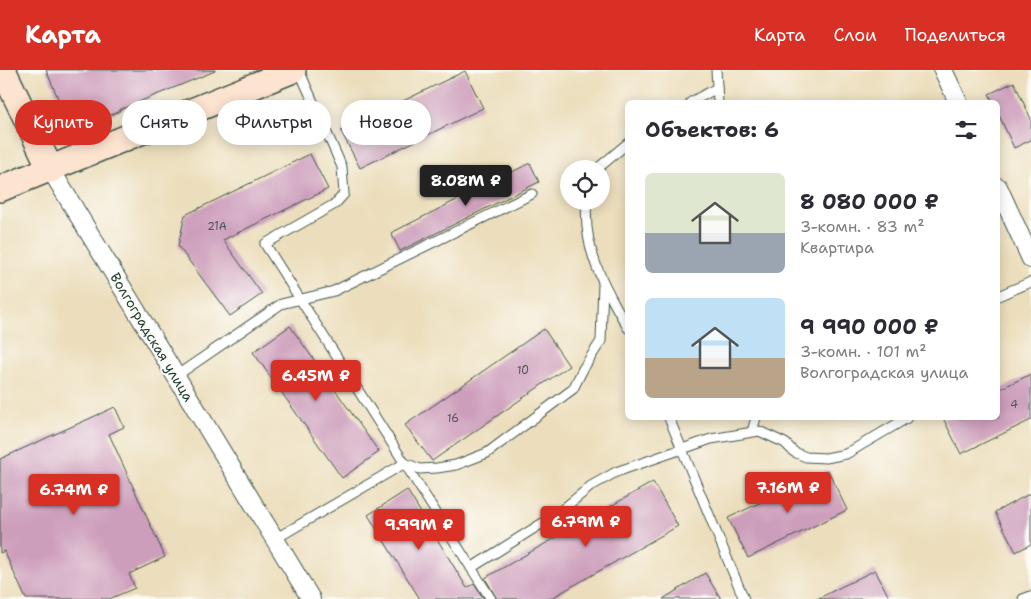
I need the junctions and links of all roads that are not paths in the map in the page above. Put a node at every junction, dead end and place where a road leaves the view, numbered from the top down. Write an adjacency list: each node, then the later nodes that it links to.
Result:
1 (3, 70): 12 (street, Волгоградская улица)
2 (293, 70): 12 (street)
3 (299, 70): 21 (lane)
4 (716, 70): 6 (lane)
5 (943, 70): 9 (street)
6 (717, 88): 7 (lane); 8 (lane)
7 (695, 100)
8 (718, 100)
9 (957, 100)
10 (625, 146): 11 (lane)
11 (608, 160)
12 (51, 170): 13 (street); 23 (street, Волгоградская улица)
13 (0, 189)
14 (1000, 191): 17 (street)
15 (532, 194): 21 (lane)
16 (587, 210): 19 (lane)
17 (1031, 259)
18 (1031, 282): 20 (lane)
19 (604, 283): 22 (lane); 29 (lane)
20 (1000, 295)
21 (300, 299): 23 (lane); 29 (lane)
22 (625, 322)
23 (176, 376): 30 (street, Волгоградская улица)
24 (670, 420): 28 (lane)
25 (755, 420): 27 (lane)
26 (904, 420): 27 (lane)
27 (752, 432): 28 (lane)
28 (682, 449): 31 (lane); 35 (lane)
29 (405, 463): 30 (lane); 31 (lane)
30 (275, 539): 33 (street, Волгоградская улица)
31 (471, 568): 34 (lane)
32 (1031, 596): 36 (lane)
33 (311, 599)
34 (491, 599)
35 (744, 599)
36 (1023, 599)

